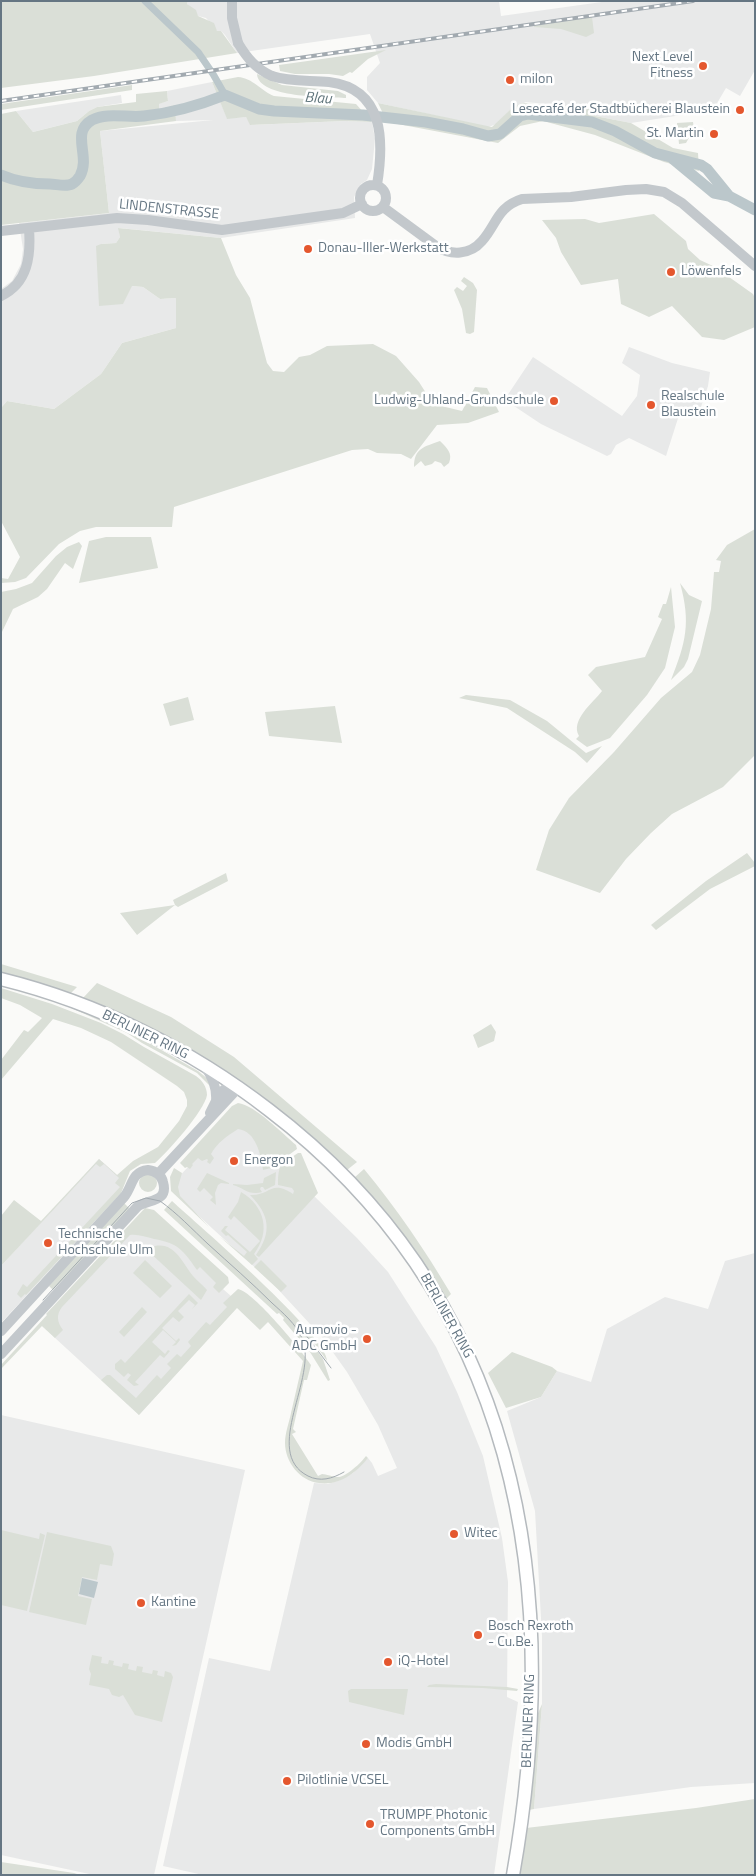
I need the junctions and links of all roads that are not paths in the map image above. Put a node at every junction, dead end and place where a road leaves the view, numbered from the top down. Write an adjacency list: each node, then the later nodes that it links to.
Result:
1 (232, 1): 2 (street, bridge)
2 (377, 186): 3 (street); 4 (street)
3 (362, 204): 4 (street); 5 (street, LINDENSTRASSE)
4 (384, 207): 7 (street)
5 (29, 229): 6 (street, LINDENSTRASSE); 8 (street)
6 (1, 231)
7 (755, 266)
8 (1, 296)
9 (1, 979): 10 (main road, BERLINER RING)
10 (203, 1064): 11 (main road, BERLINER RING); 12 (street)
11 (236, 1085): 12 (street); 13 (street); 19 (main road, BERLINER RING)
12 (216, 1102): 13 (street)
13 (205, 1122): 14 (street)
14 (158, 1174): 15 (street); 16 (street)
15 (131, 1187): 16 (street); 17 (street)
16 (146, 1203): 18 (street)
17 (1, 1331)
18 (1, 1354)
19 (513, 1875)

